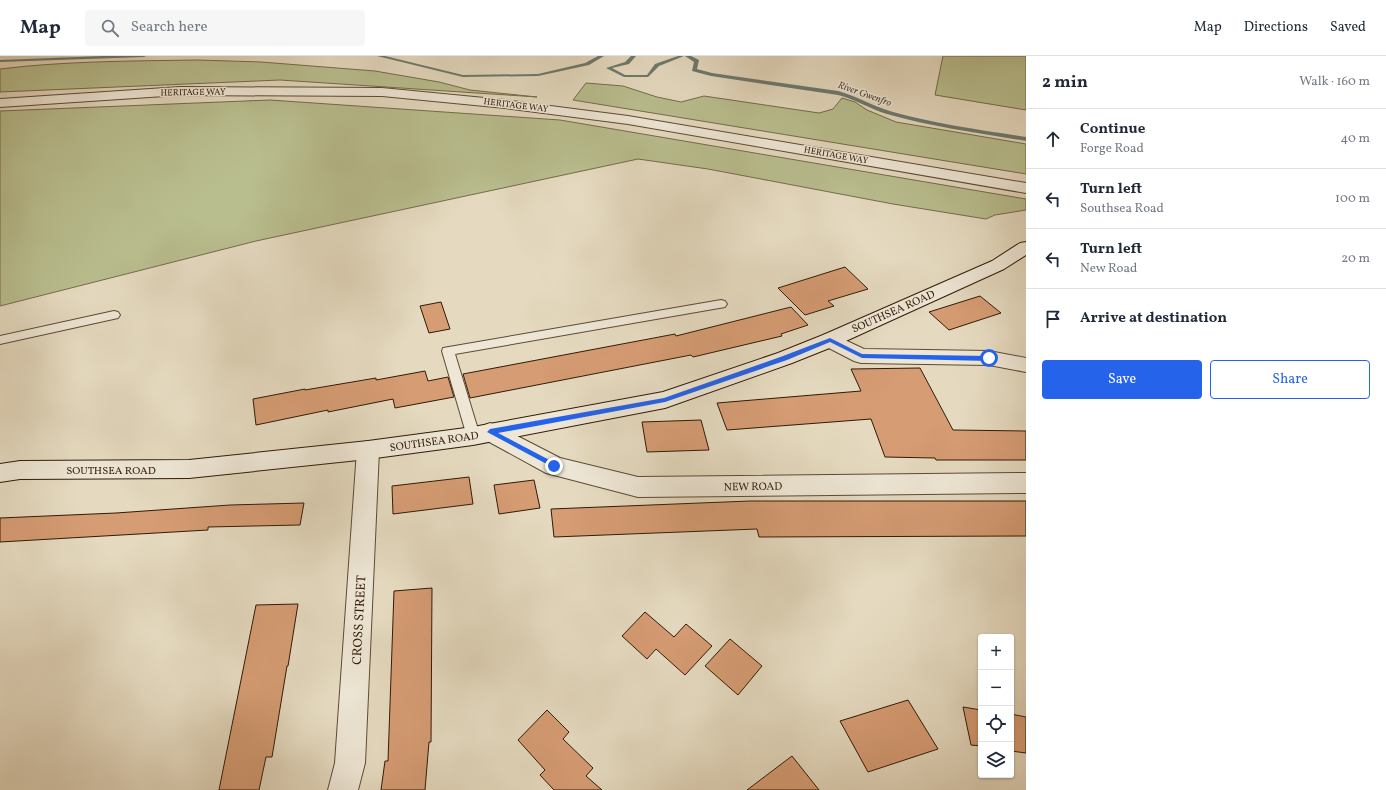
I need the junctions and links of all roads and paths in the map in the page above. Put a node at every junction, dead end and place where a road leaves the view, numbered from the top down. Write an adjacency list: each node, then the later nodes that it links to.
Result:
1 (0, 103): 2 (street, HERITAGE WAY)
2 (1026, 188)
3 (1026, 247): 7 (street, SOUTHSEA ROAD)
4 (722, 304): 9 (lane)
5 (114, 316): 6 (lane)
6 (0, 340)
7 (830, 340): 8 (street); 9 (street, SOUTHSEA ROAD)
8 (1026, 365)
9 (482, 434): 10 (street, SOUTHSEA ROAD); 12 (street, NEW ROAD)
10 (368, 450): 11 (street, SOUTHSEA ROAD); 13 (street, CROSS STREET)
11 (0, 473)
12 (1026, 483)
13 (343, 790)

